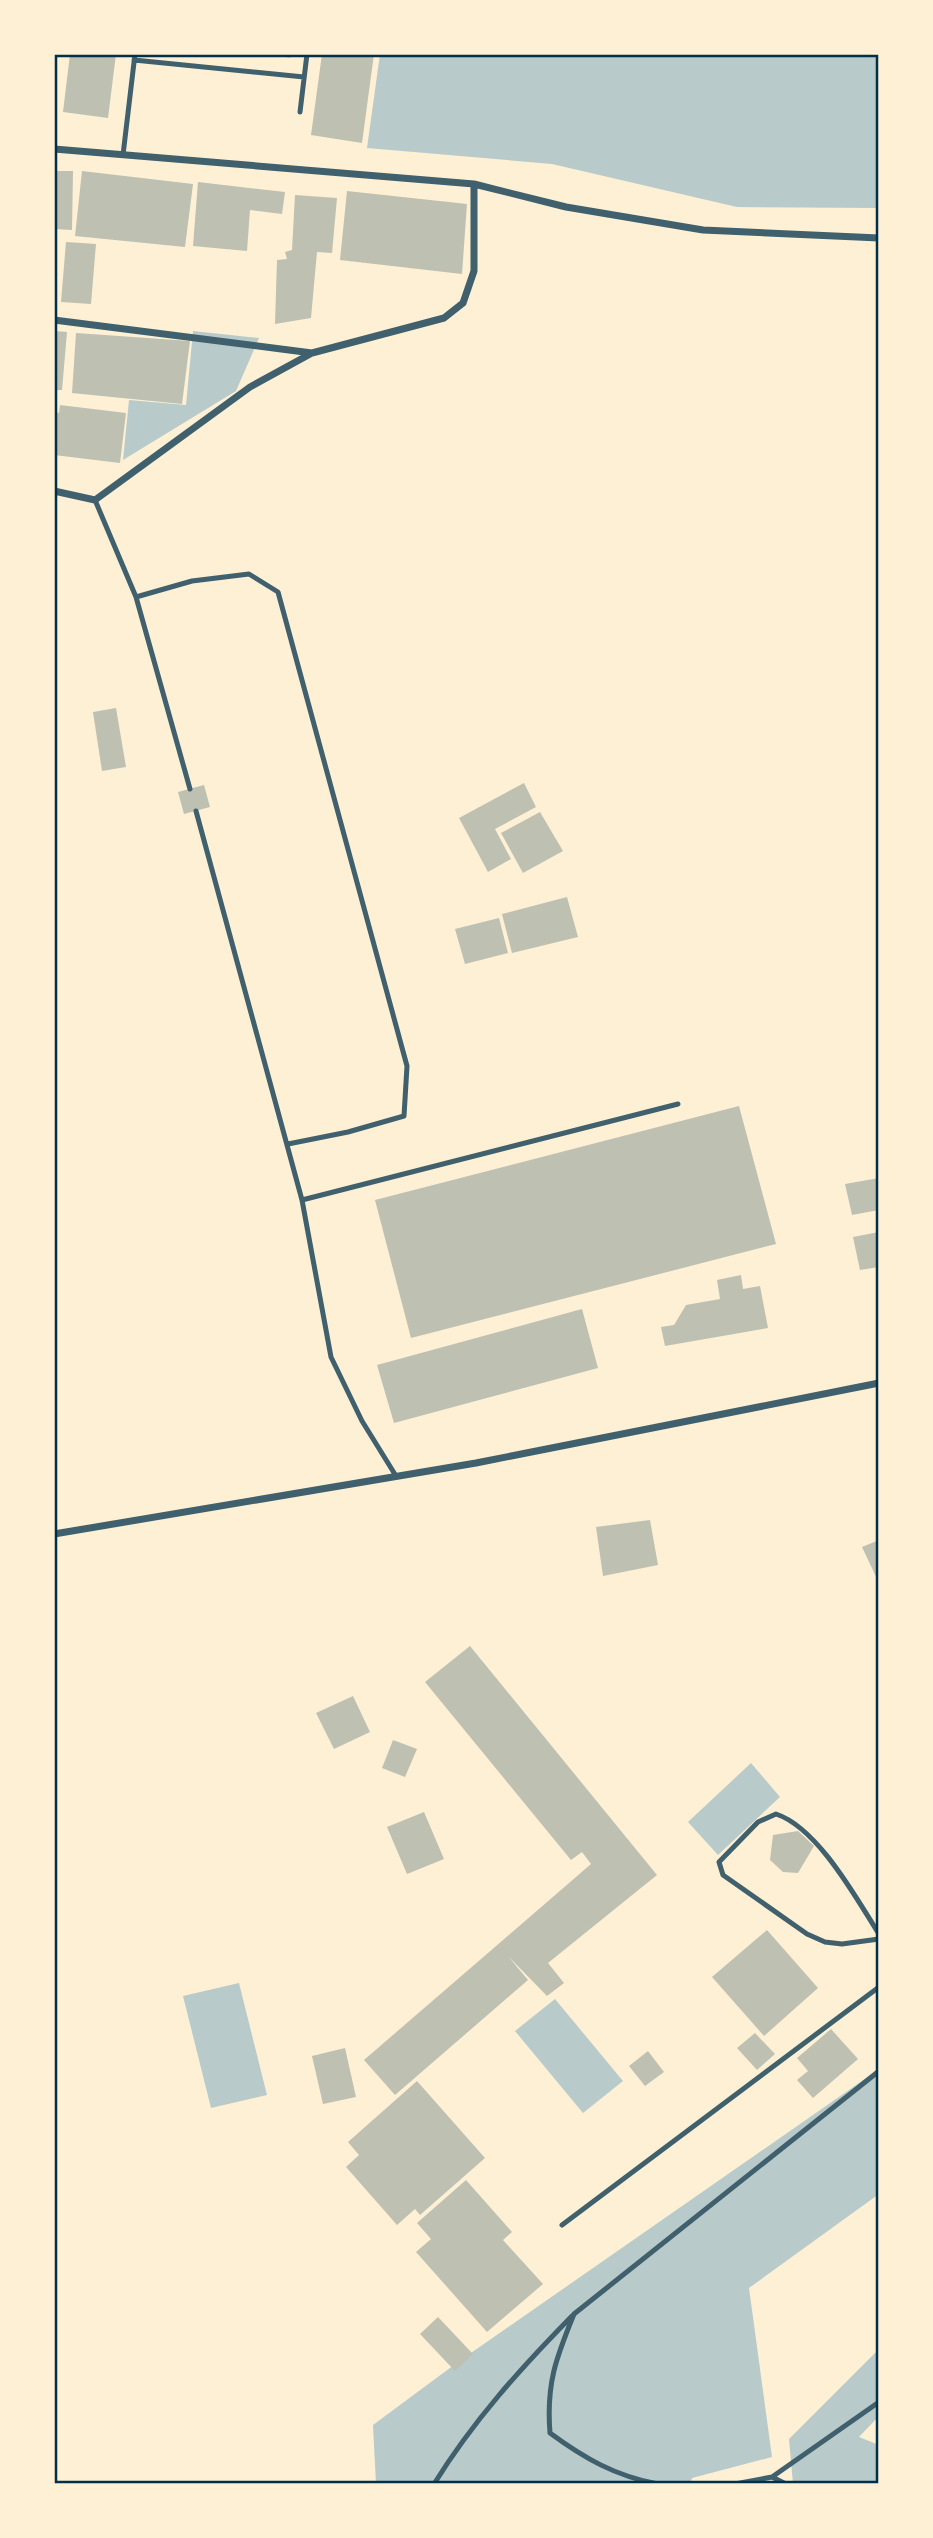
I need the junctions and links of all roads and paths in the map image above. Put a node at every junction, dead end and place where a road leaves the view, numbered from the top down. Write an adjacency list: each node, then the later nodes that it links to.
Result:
1 (307, 54): 3 (lane)
2 (135, 57): 3 (lane); 6 (lane)
3 (304, 77): 4 (lane)
4 (300, 111)
5 (54, 149): 6 (street)
6 (124, 155): 7 (street)
7 (474, 184): 8 (street); 10 (street)
8 (879, 238)
9 (54, 320): 10 (street)
10 (312, 353): 12 (street)
11 (54, 491): 12 (street)
12 (95, 500): 13 (lane)
13 (136, 597): 14 (lane); 17 (lane)
14 (190, 789)
15 (196, 811): 17 (lane)
16 (678, 1104): 18 (lane)
17 (288, 1143): 18 (lane)
18 (302, 1200): 20 (lane)
19 (879, 1383): 20 (street)
20 (396, 1476): 21 (street)
21 (54, 1534)
22 (879, 1937): 22 (lane)
23 (879, 1987): 25 (lane)
24 (879, 2071): 26 (lane)
25 (562, 2225)
26 (574, 2314): 29 (lane); 30 (lane)
27 (879, 2402): 28 (lane)
28 (772, 2477): 31 (lane); 32 (lane)
29 (434, 2484)
30 (658, 2484)
31 (735, 2484)
32 (786, 2484)

